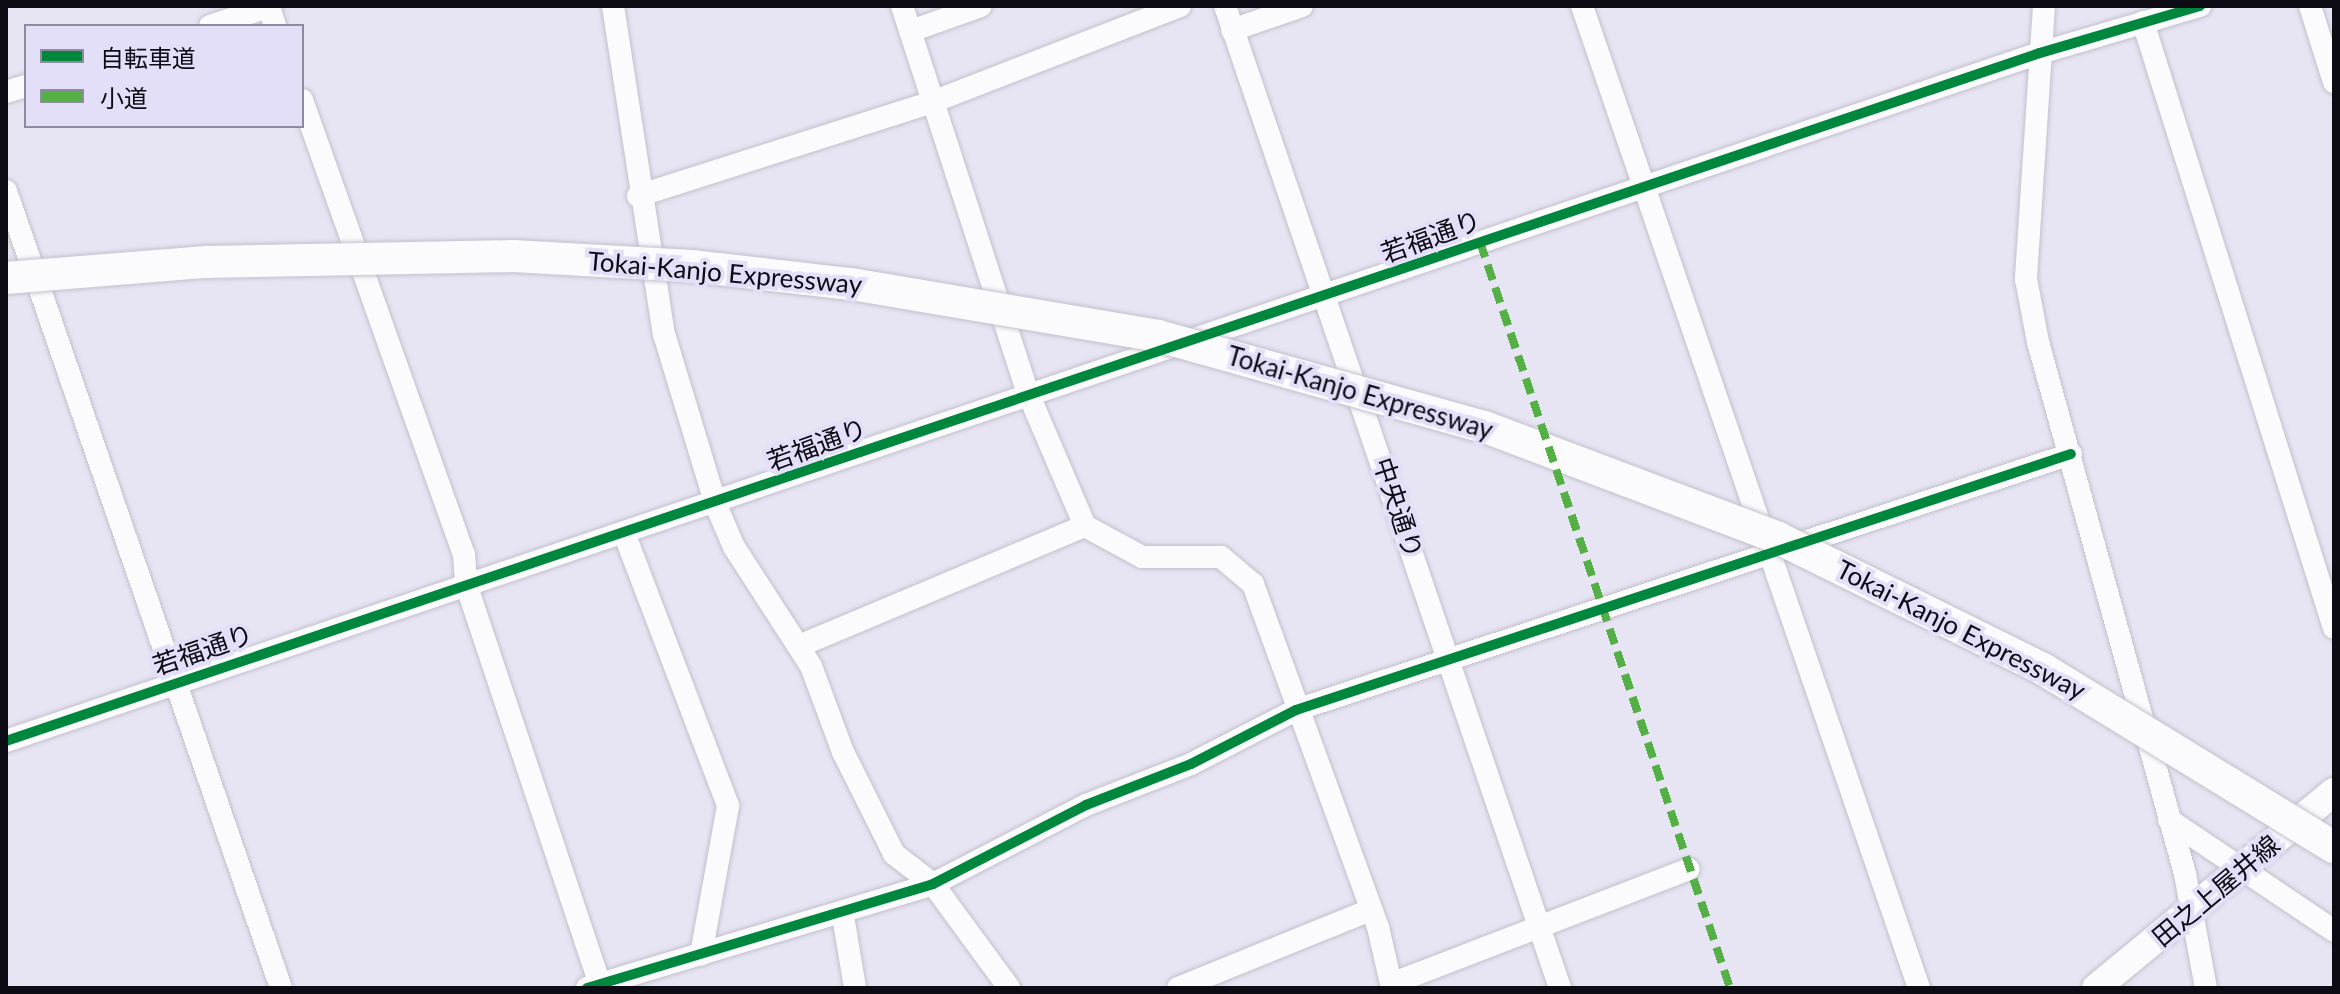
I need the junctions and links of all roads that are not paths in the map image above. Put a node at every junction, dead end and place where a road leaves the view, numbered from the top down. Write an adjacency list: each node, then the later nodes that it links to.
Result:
1 (270, 6): 13 (street)
2 (613, 6): 22 (street)
3 (902, 6): 15 (street)
4 (981, 6): 15 (street)
5 (1180, 6): 18 (street)
6 (1225, 6): 14 (street, 中央通り)
7 (1302, 6): 14 (street)
8 (1582, 6): 20 (street)
9 (2044, 6): 16 (street)
10 (2200, 6): 12 (street, 若福通り)
11 (2310, 6): 17 (street)
12 (2143, 22): 16 (street, 若福通り); 32 (street)
13 (216, 24)
14 (1232, 30): 24 (street, 中央通り)
15 (911, 31): 18 (street)
16 (2040, 53): 20 (street, 若福通り); 26 (street)
17 (2334, 82)
18 (935, 101): 22 (street); 25 (street)
19 (304, 106): 31 (street)
20 (1642, 186): 24 (street, 若福通り); 30 (street)
21 (6, 191): 35 (street)
22 (638, 196): 27 (street)
23 (6, 278): 40 (highway, Tokai-Kanjo Expressway, bridge)
24 (1328, 298): 25 (street, 若福通り); 34 (street, 中央通り)
25 (1028, 393): 27 (street, 若福通り); 28 (street)
26 (2071, 454): 30 (street); 39 (street)
27 (716, 505): 29 (street, 若福通り); 33 (street)
28 (1085, 526): 33 (street); 36 (street)
29 (624, 533): 31 (street, 若福通り); 49 (street)
30 (1770, 555): 34 (street); 57 (street)
31 (466, 584): 35 (street, 若福通り); 51 (street)
32 (2334, 628)
33 (799, 646): 43 (street)
34 (1448, 659): 36 (street); 47 (street, 中央通り)
35 (174, 684): 37 (street, 若福通り); 52 (street)
36 (1296, 710): 43 (street); 44 (street)
37 (6, 741)
38 (2334, 792): 41 (main road, 田之上屋井線)
39 (2169, 820): 41 (street); 45 (street)
40 (2334, 847)
41 (2246, 868): 45 (main road, 田之上屋井線); 48 (street)
42 (1689, 869): 47 (street)
43 (933, 884): 46 (street); 54 (street)
44 (1368, 911): 50 (street); 55 (street)
45 (2192, 914): 58 (main road, 田之上屋井線); 59 (street)
46 (843, 916): 49 (street); 53 (street)
47 (1539, 928): 50 (street); 56 (street, 中央通り)
48 (2334, 931)
49 (701, 955): 51 (street)
50 (1392, 986)
51 (596, 987)
52 (281, 988)
53 (855, 988)
54 (1009, 988)
55 (1178, 988)
56 (1560, 988)
57 (1919, 988)
58 (2096, 988)
59 (2206, 988)

